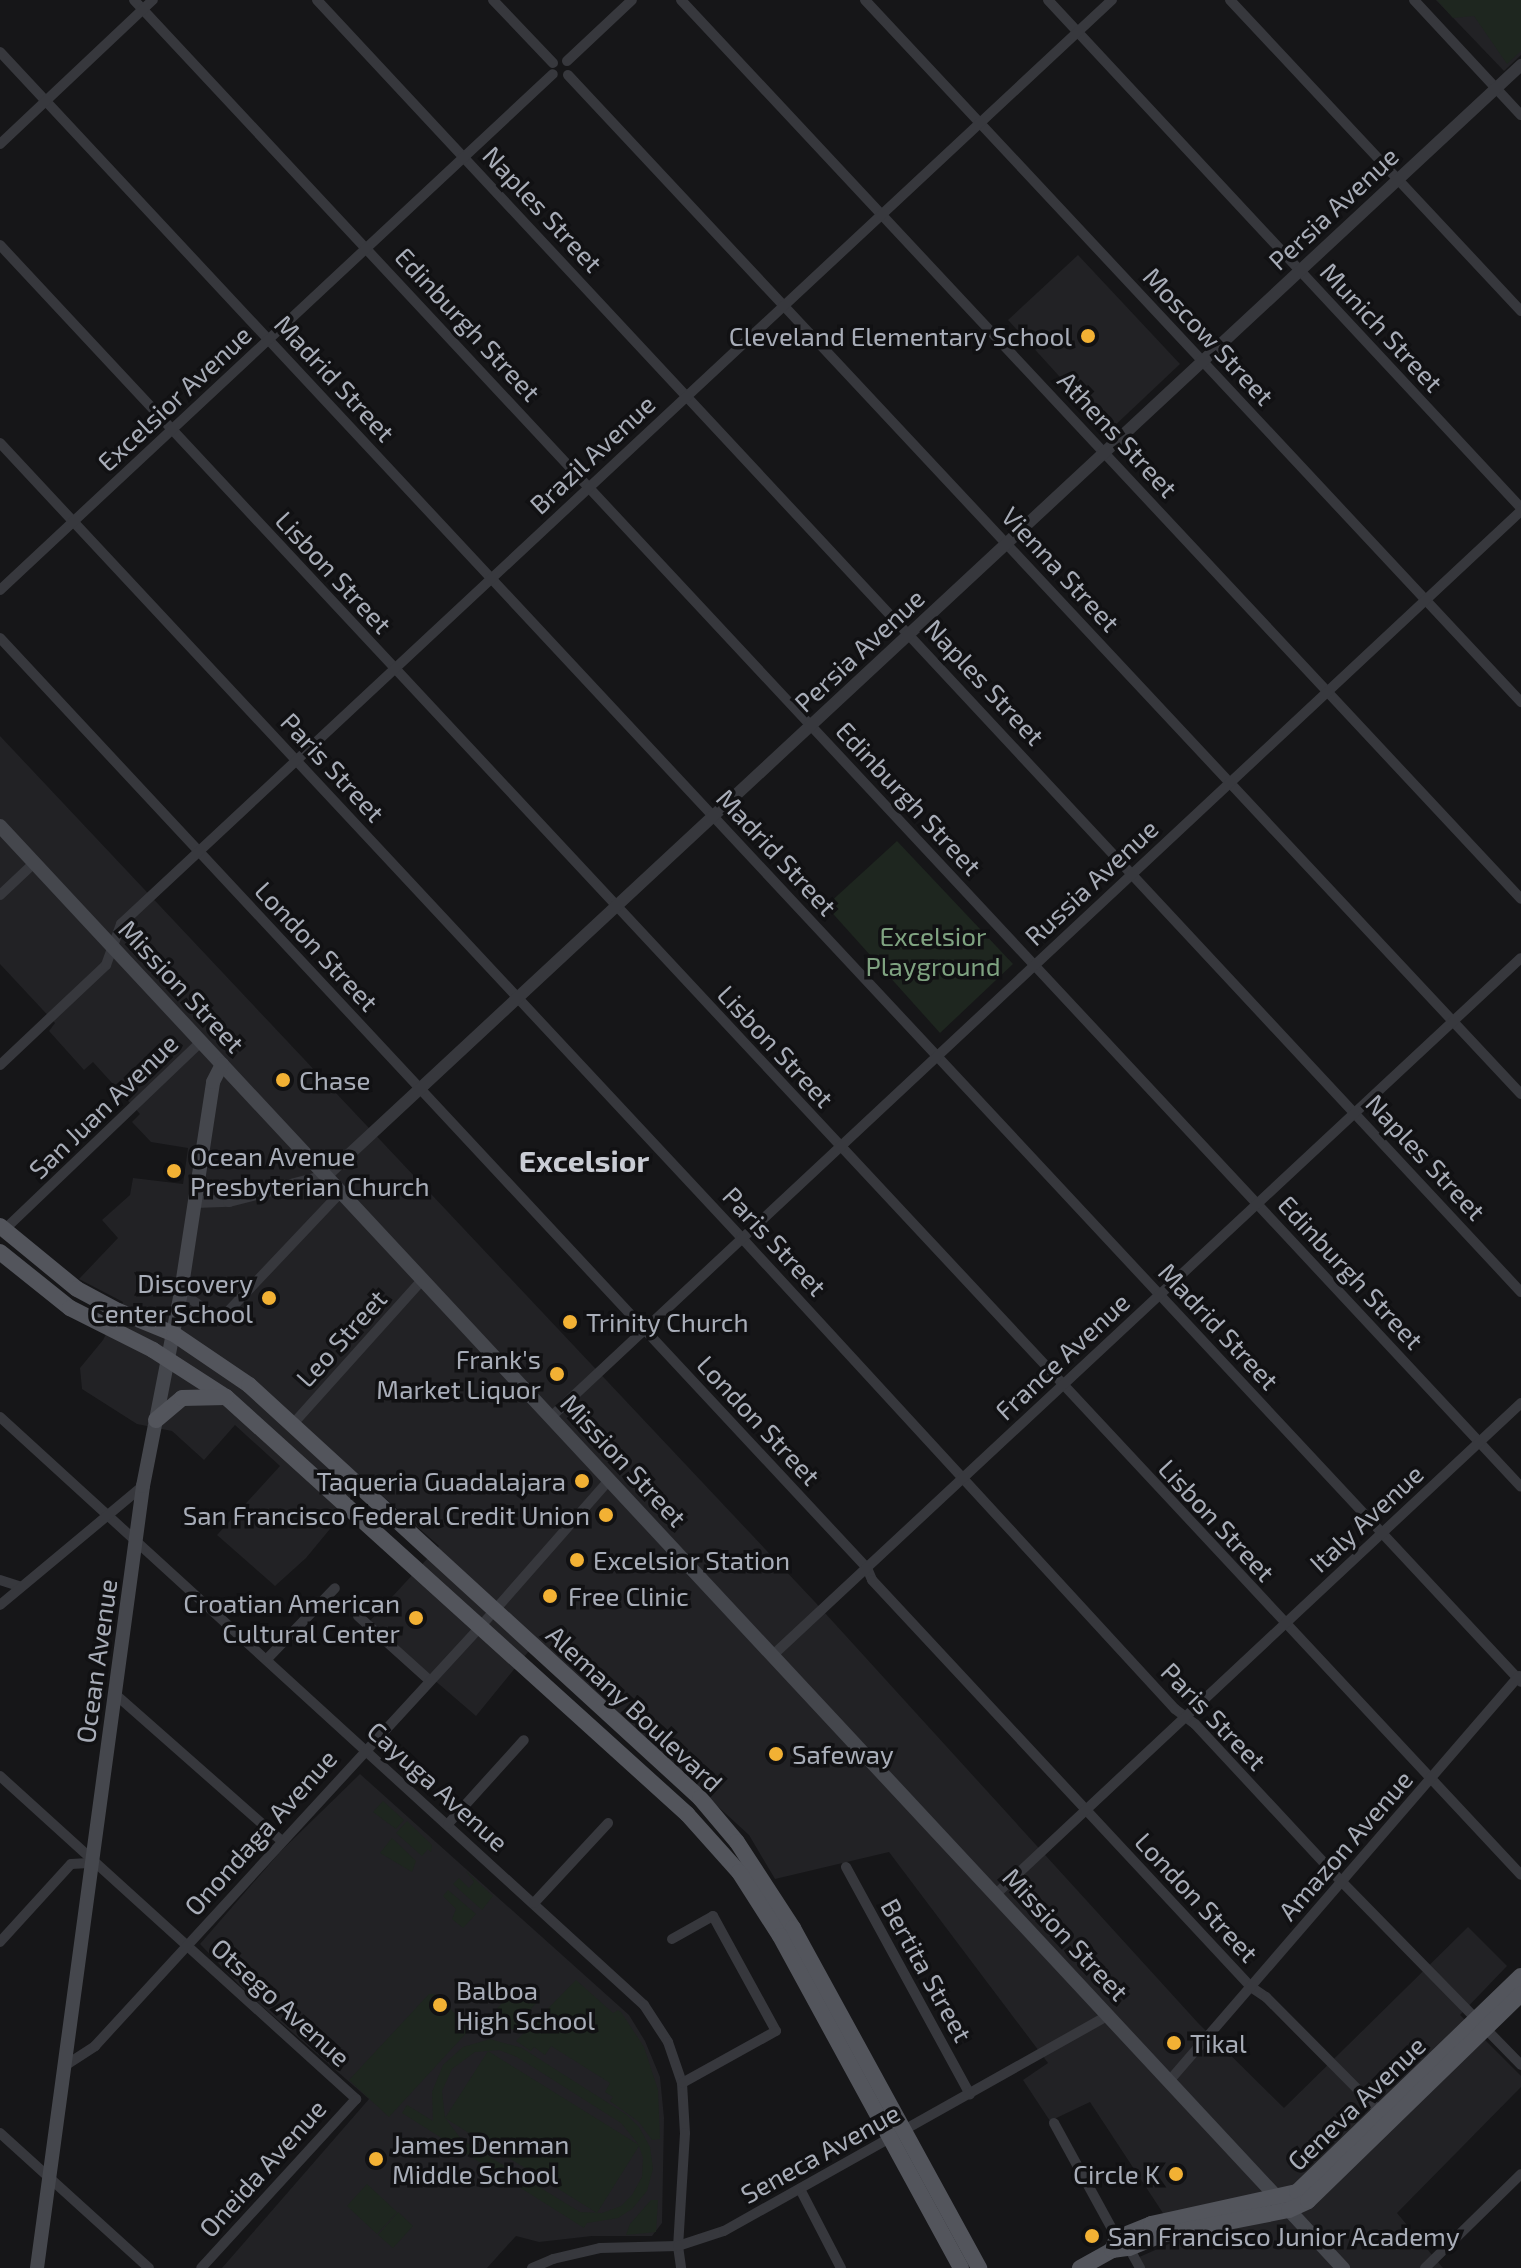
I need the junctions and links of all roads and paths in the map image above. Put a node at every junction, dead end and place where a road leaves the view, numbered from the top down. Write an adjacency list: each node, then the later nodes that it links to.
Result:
1 (134, 0): 12 (street, Edinburgh Street)
2 (153, 0): 12 (street)
3 (317, 0): 24 (street, Naples Street)
4 (493, 0): 17 (street)
5 (632, 0): 15 (street)
6 (681, 0): 26 (street, Athens Street)
7 (865, 0): 22 (street, Moscow Street)
8 (1048, 0): 13 (street, Munich Street)
9 (1112, 0): 13 (street, Brazil Avenue)
10 (1230, 0): 25 (street)
11 (1414, 0): 19 (street)
12 (143, 9): 20 (street); 28 (street, Edinburgh Street)
13 (1078, 32): 22 (street, Brazil Avenue); 29 (street, Munich Street)
14 (0, 52): 20 (street, Madrid Street)
15 (567, 61): 17 (street); 18 (street)
16 (1521, 65): 19 (street, Persia Avenue)
17 (553, 69): 18 (street); 24 (street, Excelsior Avenue)
18 (568, 75): 30 (street, Vienna Street)
19 (1496, 88): 21 (street); 25 (street, Persia Avenue)
20 (46, 101): 23 (street); 32 (street, Madrid Street)
21 (1521, 115)
22 (980, 123): 26 (street, Brazil Avenue); 33 (street, Moscow Street)
23 (0, 144)
24 (464, 157): 28 (street, Excelsior Avenue); 34 (street, Naples Street)
25 (1397, 179): 29 (street, Persia Avenue); 31 (street)
26 (882, 214): 30 (street, Brazil Avenue); 37 (street, Athens Street)
27 (0, 245): 35 (street, Lisbon Street)
28 (367, 248): 32 (street, Excelsior Avenue); 38 (street, Edinburgh Street)
29 (1299, 270): 33 (street, Persia Avenue); 39 (street, Munich Street)
30 (785, 306): 34 (street, Brazil Avenue); 41 (street, Vienna Street)
31 (1521, 311)
32 (269, 339): 35 (street, Excelsior Avenue); 42 (street, Madrid Street)
33 (1202, 361): 37 (street, Persia Avenue); 44 (street, Moscow Street)
34 (688, 395): 38 (street, Brazil Avenue); 45 (street, Naples Street)
35 (171, 430): 40 (street, Excelsior Avenue); 47 (street, Lisbon Street)
36 (0, 443): 40 (street, Paris Street)
37 (1105, 452): 41 (street, Persia Avenue); 48 (street, Athens Street)
38 (589, 486): 42 (street, Brazil Avenue); 50 (street, Edinburgh Street)
39 (1521, 509): 44 (street, Russia Avenue)
40 (73, 522): 43 (street, Excelsior Avenue); 51 (street, Paris Street)
41 (1007, 542): 45 (street, Persia Avenue); 52 (street, Vienna Street)
42 (491, 578): 47 (street, Brazil Avenue); 53 (street, Madrid Street)
43 (0, 590)
44 (1426, 600): 48 (street, Russia Avenue); 49 (street, Moscow Street)
45 (909, 634): 50 (street, Persia Avenue); 57 (street, Naples Street)
46 (0, 638): 55 (street, London Street)
47 (394, 669): 51 (street, Brazil Avenue); 60 (street, Lisbon Street)
48 (1327, 692): 52 (street, Russia Avenue); 59 (street, Athens Street)
49 (1521, 702)
50 (811, 725): 53 (street, Persia Avenue); 63 (street, Edinburgh Street)
51 (296, 760): 55 (street, Brazil Avenue); 64 (street, Paris Street)
52 (1229, 782): 57 (street, Russia Avenue); 65 (street, Vienna Street)
53 (714, 816): 60 (street, Persia Avenue); 67 (street, Madrid Street)
54 (0, 826): 56 (main road, Mission Street)
55 (199, 851): 61 (street, Brazil Avenue); 70 (street, London Street)
56 (34, 863): 58 (street); 61 (main road, Mission Street)
57 (1133, 872): 63 (street, Russia Avenue); 72 (street, Naples Street)
58 (0, 895)
59 (1521, 899)
60 (617, 907): 64 (street, Persia Avenue); 73 (street, Lisbon Street)
61 (112, 947): 66 (main road, Mission Street); 69 (street, Brazil Avenue)
62 (1521, 958): 65 (street, France Avenue)
63 (1034, 964): 67 (street, Russia Avenue); 77 (street, Edinburgh Street)
64 (519, 998): 70 (street, Persia Avenue); 79 (street, Paris Street)
65 (1453, 1021): 71 (street, Vienna Street); 72 (street, France Avenue)
66 (201, 1042): 68 (main road, Mission Street); 78 (street, San Juan Avenue)
67 (936, 1055): 73 (street, Russia Avenue); 84 (street, Madrid Street)
68 (222, 1064): 74 (main road, Mission Street); 76 (main road, Ocean Avenue)
69 (0, 1065)
70 (421, 1089): 74 (street, Persia Avenue); 85 (street, London Street)
71 (1521, 1094)
72 (1355, 1113): 77 (street, France Avenue); 83 (street, Naples Street)
73 (839, 1146): 79 (street, Russia Avenue); 88 (street, Lisbon Street)
74 (326, 1176): 75 (main road, Mission Street); 76 (street, Persia Avenue)
75 (341, 1192): 81 (main road, Mission Street); 82 (street)
76 (195, 1202): 82 (main road, Ocean Avenue)
77 (1257, 1204): 84 (street, France Avenue); 95 (street, Edinburgh Street)
78 (2, 1230): 86 (main road, Alemany Boulevard)
79 (741, 1237): 85 (street, Russia Avenue); 96 (street, Paris Street)
80 (0, 1252): 87 (main road, Alemany Boulevard)
81 (423, 1279): 92 (main road, Mission Street); 94 (street, Leo Street)
82 (181, 1292): 86 (main road, Ocean Avenue)
83 (1521, 1292)
84 (1159, 1294): 88 (street, France Avenue); 101 (street, Madrid Street)
85 (644, 1329): 92 (street, Russia Avenue); 103 (street, London Street)
86 (174, 1334): 87 (main road, Ocean Avenue); 94 (main road, Alemany Boulevard)
87 (169, 1359): 89 (main road, Alemany Boulevard); 93 (main road, Ocean Avenue)
88 (1062, 1385): 96 (street, France Avenue); 110 (street, Lisbon Street)
89 (226, 1397): 93 (main road); 111 (main road, Alemany Boulevard)
90 (1521, 1403): 95 (street, Italy Avenue)
91 (0, 1417): 100 (street, Cayuga Avenue)
92 (551, 1417): 97 (main road, Mission Street)
93 (156, 1420): 98 (main road, Ocean Avenue)
94 (292, 1425): 108 (main road, Alemany Boulevard)
95 (1479, 1442): 99 (street, Edinburgh Street); 101 (street, Italy Avenue)
96 (965, 1478): 103 (street, France Avenue); 117 (street, Paris Street)
97 (609, 1480): 108 (street, Onondaga Avenue); 112 (main road, Mission Street)
98 (143, 1486): 100 (street); 102 (main road, Ocean Avenue)
99 (1521, 1487)
100 (107, 1514): 102 (street, Cayuga Avenue); 105 (street)
101 (1382, 1532): 110 (street, Italy Avenue); 114 (street, Madrid Street)
102 (136, 1541): 113 (street, Cayuga Avenue); 116 (main road, Ocean Avenue)
103 (867, 1568): 112 (street, France Avenue); 122 (street, London Street)
104 (0, 1580): 105 (street)
105 (21, 1587): 107 (street)
106 (335, 1588): 113 (street)
107 (0, 1605)
108 (493, 1611): 111 (street, Onondaga Avenue); 149 (main road, Alemany Boulevard)
109 (358, 1616): 115 (street)
110 (1284, 1624): 117 (street, Italy Avenue); 120 (street, Lisbon Street)
111 (480, 1627): 115 (street, Onondaga Avenue); 149 (main road, Alemany Boulevard)
112 (773, 1655): 130 (main road, Mission Street)
113 (267, 1659): 119 (street, Cayuga Avenue)
114 (1520, 1679): 120 (street, Amazon Avenue)
115 (429, 1680): 119 (street, Onondaga Avenue)
116 (115, 1694): 125 (street); 126 (main road, Ocean Avenue)
117 (1186, 1715): 122 (street, Italy Avenue); 129 (street, Paris Street)
118 (524, 1740): 124 (street)
119 (366, 1749): 124 (street, Cayuga Avenue); 125 (street, Onondaga Avenue)
120 (1430, 1780): 128 (street, Lisbon Street); 129 (street, Amazon Avenue)
121 (2, 1781): 126 (street, Otsego Avenue)
122 (1086, 1810): 130 (street, Italy Avenue); 136 (street, London Street)
123 (608, 1823): 131 (street)
124 (448, 1824): 131 (street, Cayuga Avenue)
125 (282, 1841): 134 (street, Onondaga Avenue)
126 (93, 1863): 133 (street); 134 (street, Otsego Avenue); 140 (main road, Ocean Avenue)
127 (846, 1867): 144 (street, Bertita Street)
128 (1521, 1875)
129 (1342, 1882): 136 (street, Amazon Avenue); 139 (street, Paris Street)
130 (996, 1894): 138 (main road, Mission Street)
131 (534, 1903): 143 (street, Cayuga Avenue)
132 (672, 1939): 143 (street)
133 (0, 1942)
134 (186, 1945): 140 (street, Onondaga Avenue); 145 (street, Otsego Avenue)
135 (1521, 1976): 139 (main road, Geneva Avenue)
136 (1251, 1987): 142 (street, Amazon Avenue); 146 (street, London Street)
137 (1521, 1994): 139 (main road, Geneva Avenue)
138 (1109, 2015): 142 (main road, Mission Street); 144 (street, Seneca Avenue)
139 (1481, 2024): 141 (street, Paris Street); 146 (main road, Geneva Avenue)
140 (66, 2065): 151 (main road, Ocean Avenue)
141 (1521, 2065)
142 (1170, 2080): 153 (main road, Mission Street)
143 (682, 2083): 154 (street, Cayuga Avenue)
144 (970, 2094): 149 (street, Seneca Avenue)
145 (356, 2099): 158 (street, Oneida Avenue)
146 (1386, 2118): 153 (main road, Geneva Avenue)
147 (1054, 2123): 155 (street)
148 (0, 2133): 151 (street)
149 (898, 2135): 152 (street, Seneca Avenue); 162 (main road, Alemany Boulevard); 163 (main road, Alemany Boulevard)
150 (1521, 2174): 167 (street)
151 (50, 2179): 156 (main road, Ocean Avenue); 157 (street)
152 (800, 2189): 154 (street, Seneca Avenue); 161 (street)
153 (1284, 2204): 155 (main road, Geneva Avenue); 166 (main road, Mission Street)
154 (678, 2246): 159 (street, Seneca Avenue); 160 (street, Cayuga Avenue)
155 (1119, 2246): 164 (main road, Geneva Avenue); 165 (street)
156 (37, 2268)
157 (149, 2268)
158 (201, 2268)
159 (532, 2268)
160 (681, 2268)
161 (841, 2268)
162 (961, 2268)
163 (979, 2268)
164 (1080, 2268)
165 (1140, 2268)
166 (1343, 2268)
167 (1425, 2268)

